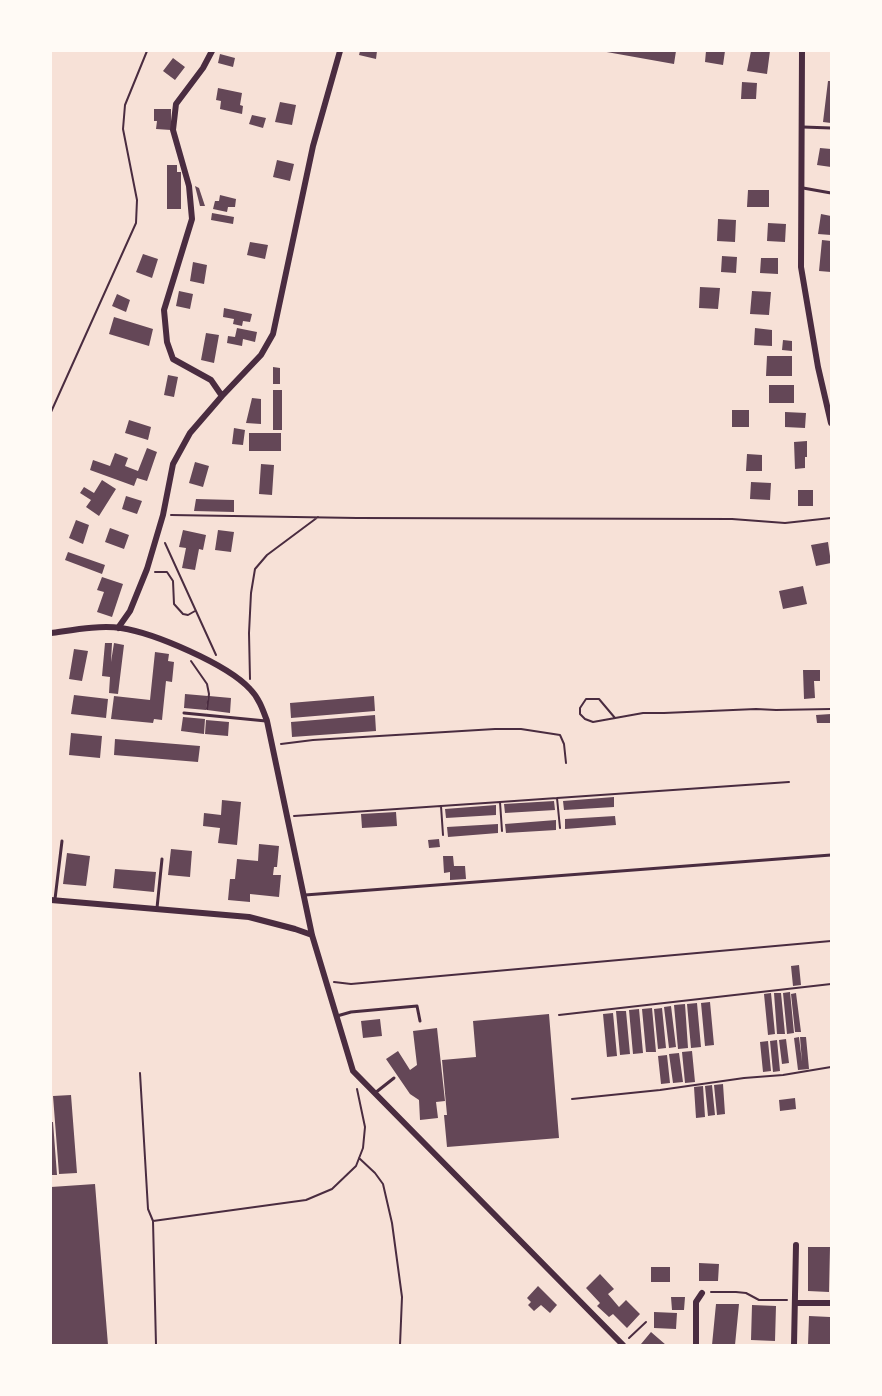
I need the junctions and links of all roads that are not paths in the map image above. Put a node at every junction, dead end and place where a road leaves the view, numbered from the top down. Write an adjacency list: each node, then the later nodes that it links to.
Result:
1 (212, 51): 8 (street)
2 (340, 51): 8 (street)
3 (802, 51): 4 (street)
4 (802, 127): 5 (lane); 6 (street)
5 (831, 128)
6 (801, 188): 7 (lane); 9 (street)
7 (831, 193)
8 (222, 396): 10 (street)
9 (831, 423)
10 (118, 628): 11 (street); 13 (street)
11 (51, 633)
12 (184, 713): 13 (lane)
13 (267, 722): 17 (street)
14 (62, 842): 18 (lane)
15 (831, 855): 17 (lane)
16 (162, 859): 19 (lane)
17 (303, 895): 20 (street)
18 (53, 901): 19 (street)
19 (156, 909): 20 (street)
20 (312, 935): 21 (street)
21 (336, 1016): 22 (lane); 24 (street)
22 (420, 1021)
23 (394, 1078): 24 (lane)
24 (375, 1093): 29 (street)
25 (796, 1245): 27 (street)
26 (702, 1293): 30 (street)
27 (795, 1303): 28 (street); 31 (street)
28 (831, 1303)
29 (623, 1345)
30 (696, 1345)
31 (794, 1345)

